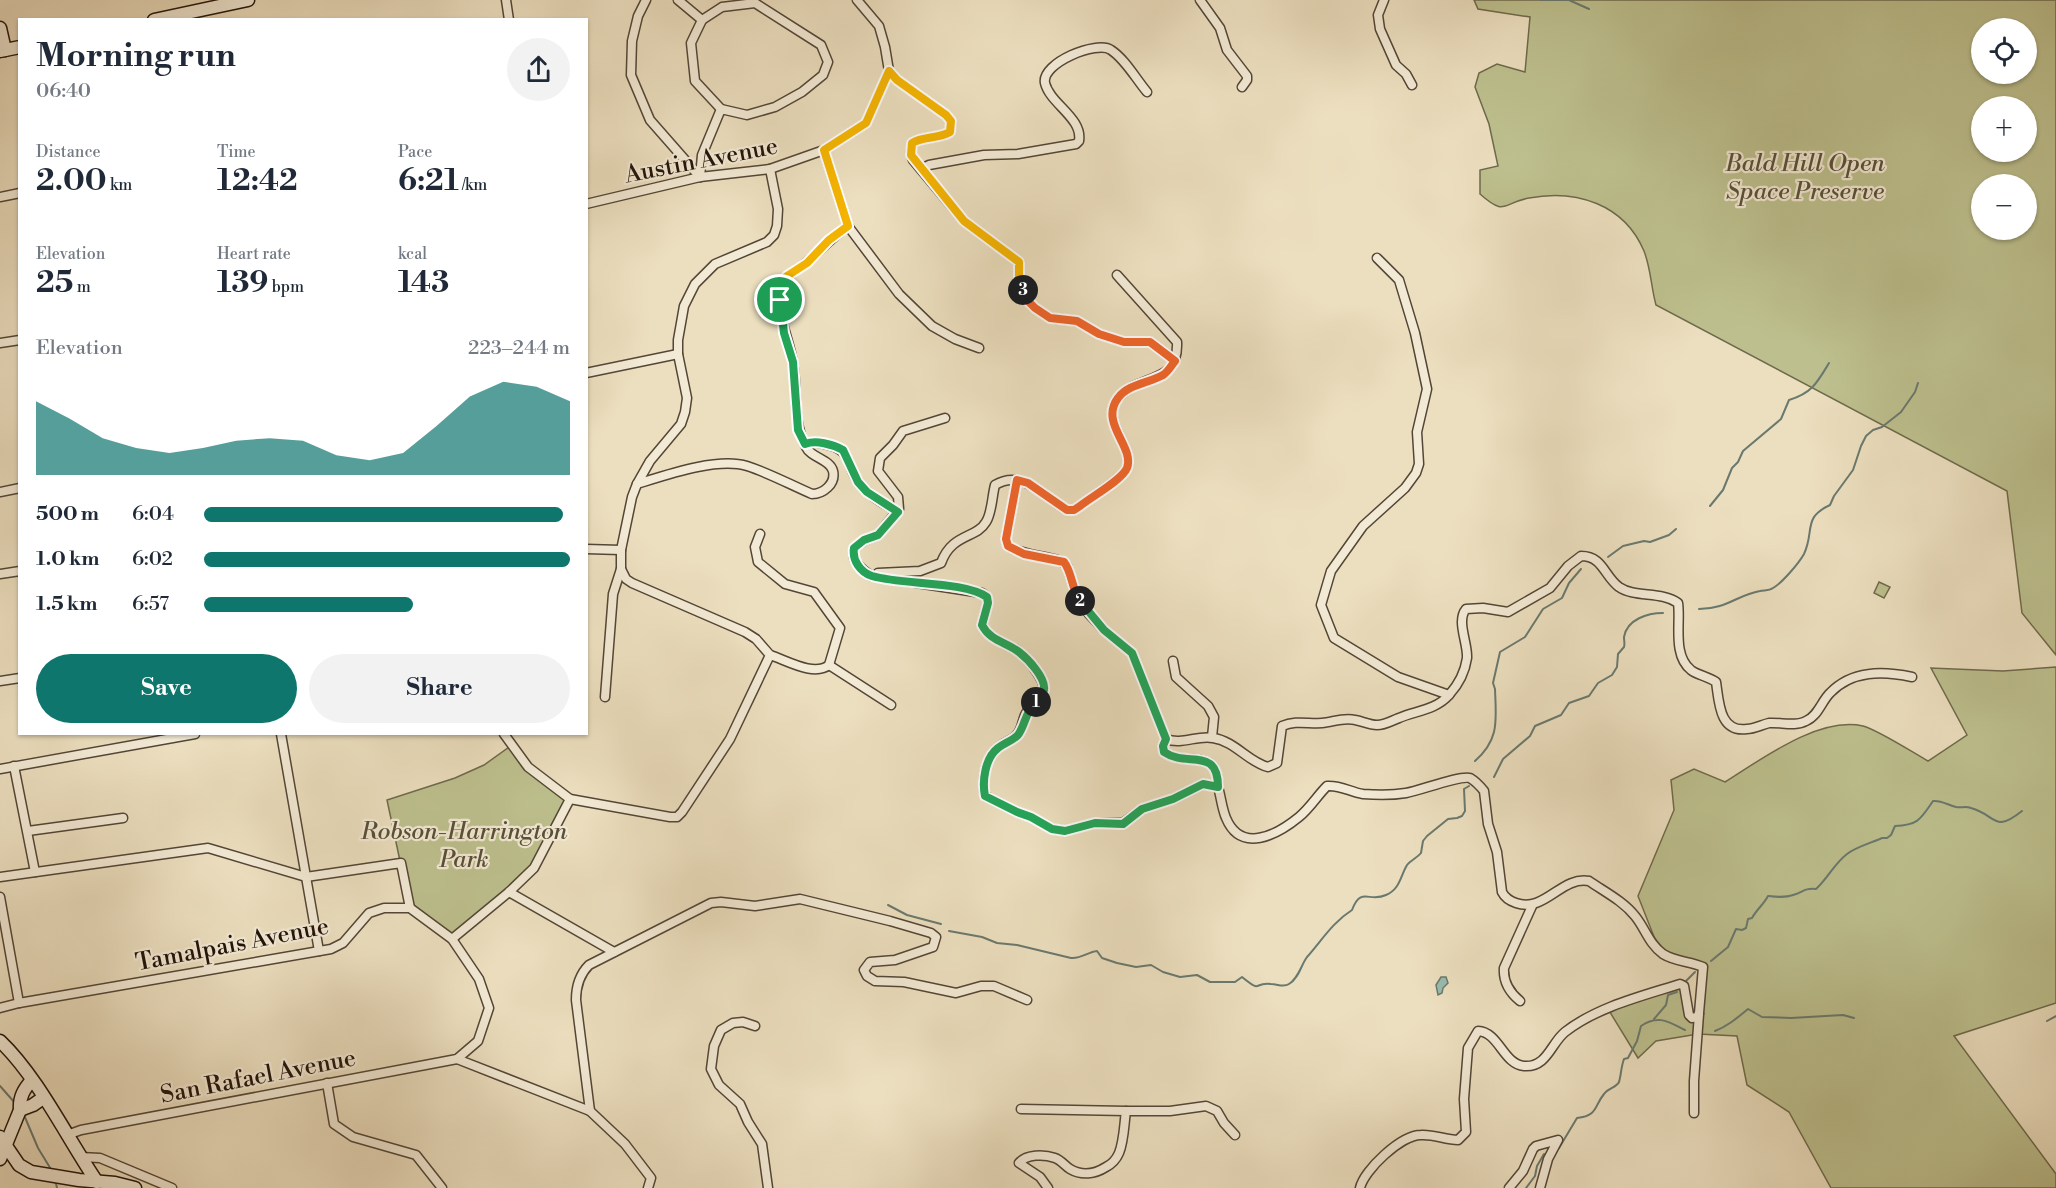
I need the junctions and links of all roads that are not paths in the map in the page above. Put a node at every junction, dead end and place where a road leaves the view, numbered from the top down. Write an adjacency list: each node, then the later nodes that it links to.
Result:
1 (248, 0): 8 (street)
2 (506, 0): 10 (street)
3 (646, 0): 23 (street)
4 (678, 0): 11 (street)
5 (857, 0): 15 (street)
6 (1200, 0): 17 (street)
7 (1384, 0): 16 (street)
8 (200, 15): 9 (street)
9 (172, 18)
10 (507, 18)
11 (702, 20): 19 (street); 19 (street)
12 (0, 28): 14 (street)
13 (18, 47): 14 (street)
14 (2, 51)
15 (889, 71): 20 (street, Austin Avenue); 22 (street)
16 (1412, 85)
17 (1242, 87)
18 (1147, 92): 22 (street)
19 (721, 109): 23 (street)
20 (824, 150): 21 (street, Austin Avenue); 27 (street)
21 (770, 169): 23 (street, Austin Avenue); 33 (street)
22 (921, 169): 34 (street)
23 (700, 177): 26 (street, Austin Avenue)
24 (18, 193): 25 (street)
25 (0, 197)
26 (588, 204)
27 (848, 226): 32 (street); 37 (street)
28 (1377, 258): 56 (street)
29 (1117, 275): 34 (street)
30 (18, 340): 31 (street)
31 (0, 343)
32 (979, 348)
33 (678, 354): 35 (street); 39 (street)
34 (1175, 361): 38 (street)
35 (588, 373)
36 (945, 418): 42 (street)
37 (805, 444): 39 (street); 42 (street)
38 (1017, 480): 49 (street); 63 (street)
39 (637, 484): 45 (street)
40 (18, 488): 41 (street)
41 (0, 492)
42 (898, 512): 49 (street)
43 (760, 534): 52 (street)
44 (588, 549): 45 (street)
45 (621, 550): 46 (street)
46 (621, 569): 50 (street); 57 (street)
47 (18, 571): 48 (street)
48 (0, 574)
49 (871, 576): 66 (street)
50 (770, 655): 52 (street); 67 (street)
51 (1173, 661): 62 (street)
52 (829, 665): 58 (street)
53 (1912, 677): 56 (street)
54 (18, 678): 55 (street)
55 (0, 681)
56 (1449, 695): 62 (street)
57 (605, 697)
58 (891, 705)
59 (189, 735): 64 (street)
60 (281, 735): 72 (street)
61 (505, 735): 67 (street)
62 (1212, 737): 63 (street)
63 (1166, 739): 66 (street)
64 (14, 766): 65 (street); 69 (street)
65 (0, 769)
66 (1218, 787): 75 (street)
67 (570, 799): 73 (street)
68 (123, 818): 69 (street)
69 (28, 831): 70 (street)
70 (35, 872): 71 (street); 72 (street)
71 (0, 877)
72 (306, 877): 76 (street); 78 (street)
73 (509, 892): 77 (street); 79 (street)
74 (0, 897): 82 (street)
75 (1532, 906): 81 (street); 84 (street)
76 (410, 908): 77 (street); 78 (street, Tamalpais Avenue)
77 (452, 939): 87 (street)
78 (319, 951): 82 (street, Tamalpais Avenue)
79 (614, 952): 80 (street); 93 (street)
80 (1028, 1000)
81 (1520, 1000)
82 (19, 1004): 83 (street, Tamalpais Avenue)
83 (0, 1008)
84 (1699, 1013): 95 (street); 108 (street)
85 (755, 1026): 106 (street)
86 (0, 1041): 88 (street)
87 (456, 1059): 89 (street, San Rafael Avenue); 93 (street)
88 (32, 1080): 90 (street); 91 (street)
89 (327, 1083): 96 (street, San Rafael Avenue); 104 (street)
90 (43, 1098): 91 (street); 96 (street)
91 (24, 1108): 98 (street)
92 (1021, 1110): 94 (street)
93 (590, 1111): 105 (street)
94 (1126, 1111): 97 (street); 107 (street)
95 (1694, 1113)
96 (67, 1135): 99 (street)
97 (1235, 1136)
98 (3, 1142): 100 (street); 101 (street)
99 (80, 1157): 101 (street); 103 (street)
100 (0, 1160)
101 (100, 1185): 102 (street)
102 (135, 1188)
103 (172, 1188)
104 (442, 1188)
105 (648, 1188)
106 (768, 1188)
107 (1048, 1188)
108 (1360, 1188)
109 (1509, 1188): 110 (street)
110 (1540, 1188)

